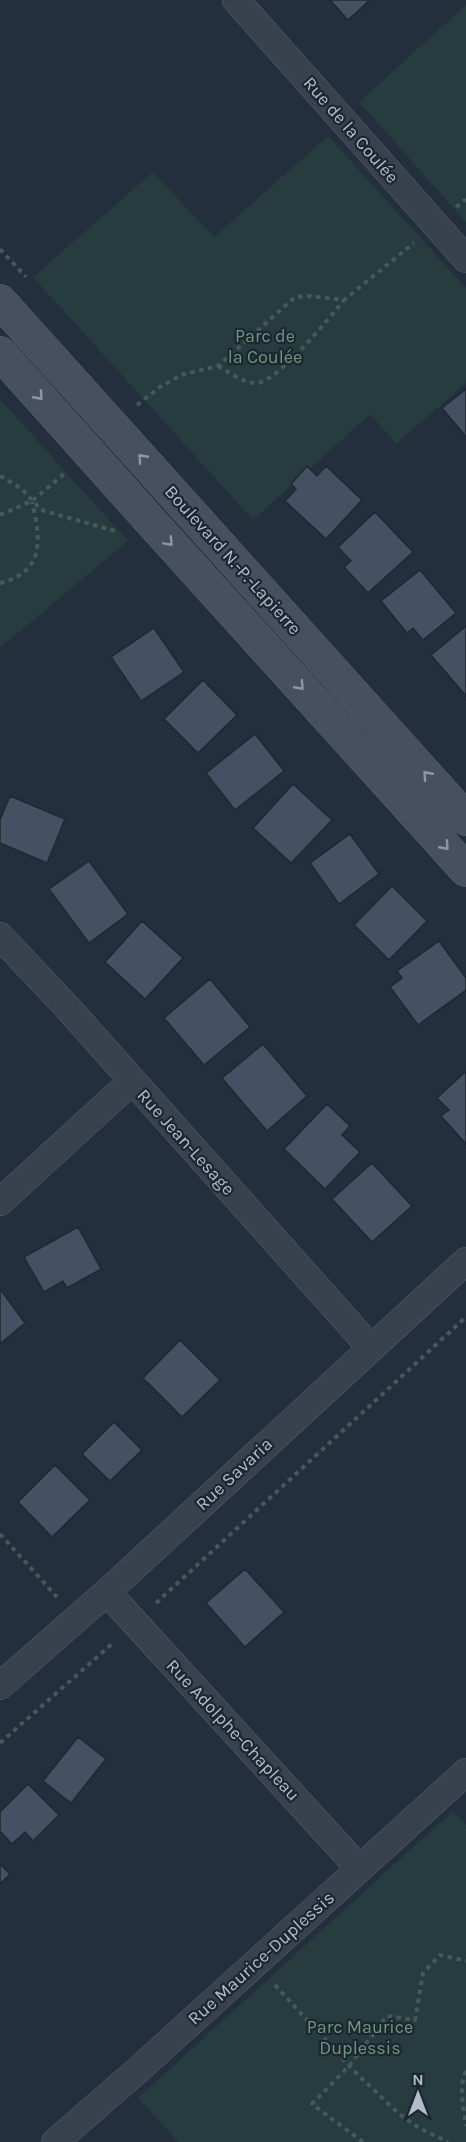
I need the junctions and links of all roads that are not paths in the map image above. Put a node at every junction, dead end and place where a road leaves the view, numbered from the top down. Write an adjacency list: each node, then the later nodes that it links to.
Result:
1 (236, 0): 2 (street, Rue de la Coulée)
2 (466, 259)
3 (0, 301): 5 (street, Boulevard N.-P.-Lapierre, one-way to 3)
4 (0, 353): 6 (street, Boulevard N.-P.-Lapierre, one-way to 6)
5 (466, 819)
6 (466, 870)
7 (0, 936): 8 (street, Rue Jean-Lesage)
8 (132, 1081): 9 (street); 11 (street, Rue Jean-Lesage)
9 (0, 1202)
10 (466, 1261): 11 (street, Rue Savaria)
11 (371, 1348): 12 (street, Rue Savaria)
12 (107, 1592): 13 (street, Rue Savaria); 15 (street, Rue Adolphe-Chapleau)
13 (0, 1686)
14 (466, 1772): 15 (street, Rue Maurice-Duplessis)
15 (359, 1868): 16 (street, Rue Maurice-Duplessis)
16 (55, 2142)

